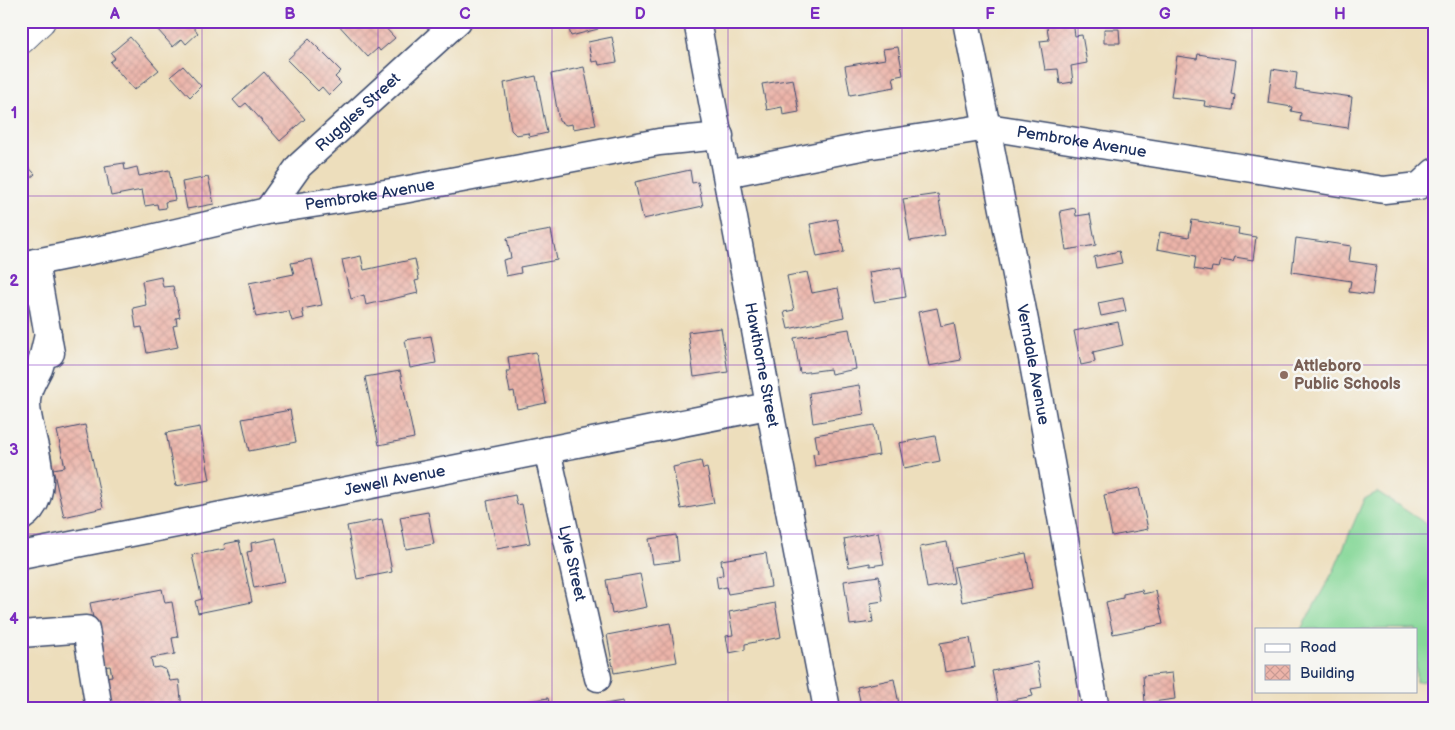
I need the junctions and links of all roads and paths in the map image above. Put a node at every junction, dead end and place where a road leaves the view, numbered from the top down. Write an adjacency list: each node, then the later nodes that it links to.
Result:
1 (41, 21): 5 (highway)
2 (458, 21): 10 (street, Ruggles Street)
3 (697, 21): 7 (street, Hawthorne Street)
4 (966, 21): 6 (street, Verndale Avenue)
5 (21, 40)
6 (988, 127): 8 (street, Pembroke Avenue); 9 (street, Pembroke Avenue); 22 (street, Verndale Avenue)
7 (720, 136): 9 (street, Hawthorne Street); 10 (street, Pembroke Avenue)
8 (1434, 172)
9 (726, 174): 14 (street, Hawthorne Street)
10 (266, 211): 11 (street, Pembroke Avenue)
11 (28, 264): 12 (street)
12 (48, 335): 13 (street); 16 (street)
13 (55, 376)
14 (768, 406): 15 (street, Jewell Avenue); 21 (street, Hawthorne Street)
15 (547, 450): 17 (street, Jewell Avenue); 19 (street, Lyle Street)
16 (21, 518)
17 (21, 555)
18 (21, 634): 20 (street)
19 (598, 678)
20 (99, 709)
21 (827, 709)
22 (1096, 709)

